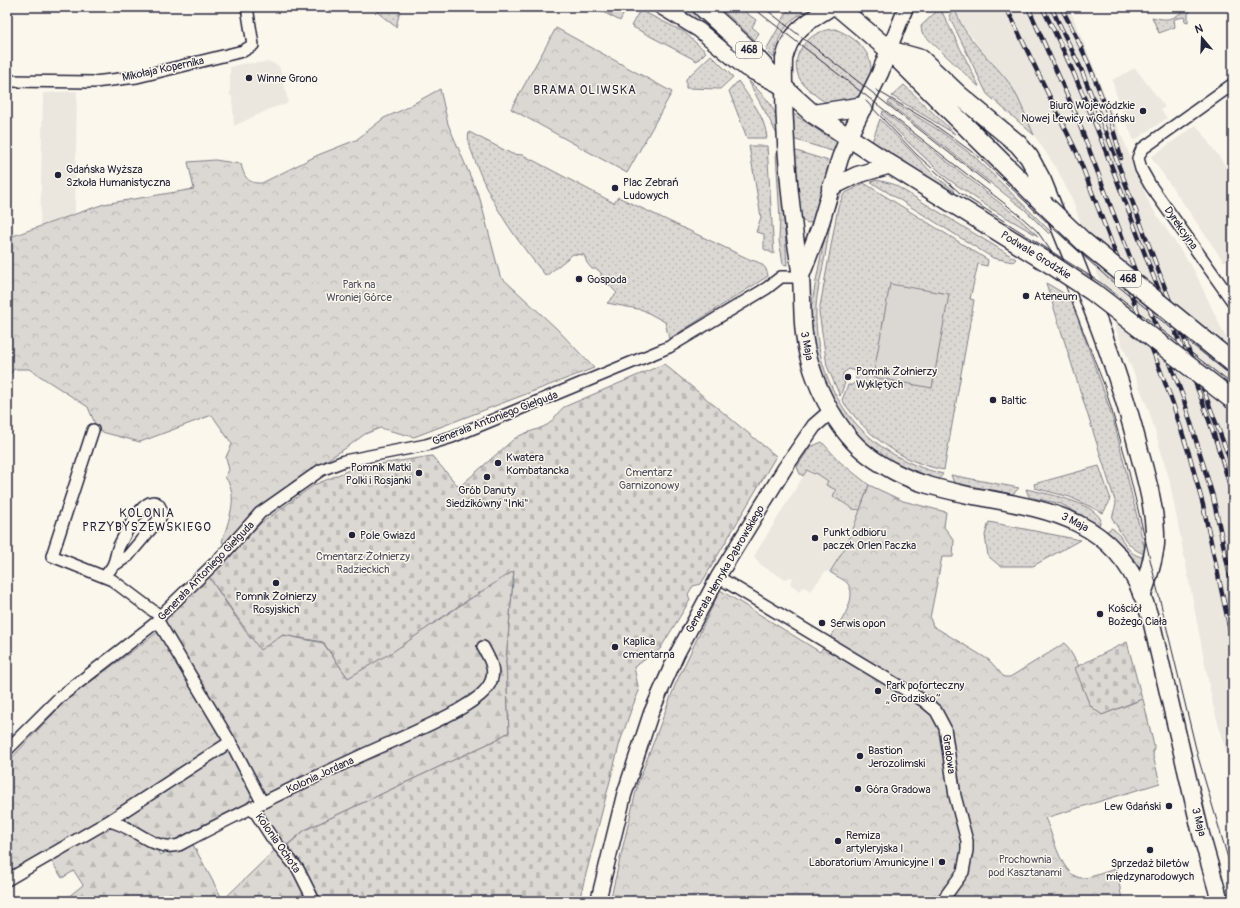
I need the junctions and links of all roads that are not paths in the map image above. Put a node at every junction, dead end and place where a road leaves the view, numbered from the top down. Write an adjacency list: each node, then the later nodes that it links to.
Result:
1 (247, 7): 8 (street, Mikołaja Kopernika)
2 (661, 7): 10 (street)
3 (702, 7): 10 (main road, 468)
4 (830, 7): 10 (main road, 3 Maja)
5 (838, 7): 7 (main road, 468)
6 (906, 7): 7 (street)
7 (889, 50): 11 (main road, 3 Maja); 20 (main road, 468, bridge); 27 (main road)
8 (7, 81)
9 (1233, 84): 19 (street, Dyrekcyjna)
10 (784, 88): 12 (main road, 468); 16 (main road, 3 Maja)
11 (864, 106): 12 (main road); 13 (main road, 3 Maja)
12 (813, 114): 13 (main road, 468)
13 (848, 138): 14 (main road, Podwale Grodzkie / 468); 15 (main road, 3 Maja)
14 (891, 165): 15 (main road); 21 (main road, Podwale Grodzkie / 468, bridge)
15 (830, 188): 17 (main road, 3 Maja)
16 (794, 228): 17 (main road); 18 (main road, 3 Maja)
17 (819, 229): 18 (main road, 3 Maja)
18 (801, 277): 22 (main road, 3 Maja); 28 (street, Generała Antoniego Giełguda)
19 (1233, 302)
20 (1233, 363)
21 (1233, 400)
22 (830, 412): 26 (street, Generała Henryka Dąbrowskiego); 27 (main road, 3 Maja)
23 (94, 430): 25 (street)
24 (113, 566): 24 (street); 25 (street)
25 (105, 577): 28 (street)
26 (718, 577): 36 (street, Generała Henryka Dąbrowskiego); 37 (street, Gradowa)
27 (1142, 594): 38 (main road, 3 Maja)
28 (159, 619): 30 (street); 31 (street, Generała Antoniego Giełguda)
29 (483, 647): 32 (street, Kolonia Jordana)
30 (230, 742): 32 (street, Kolonia Ochota); 33 (street)
31 (7, 750)
32 (257, 804): 33 (street, Kolonia Jordana); 35 (street, Kolonia Ochota)
33 (109, 821): 34 (street)
34 (7, 880)
35 (314, 901)
36 (598, 901)
37 (942, 901)
38 (1220, 901)

